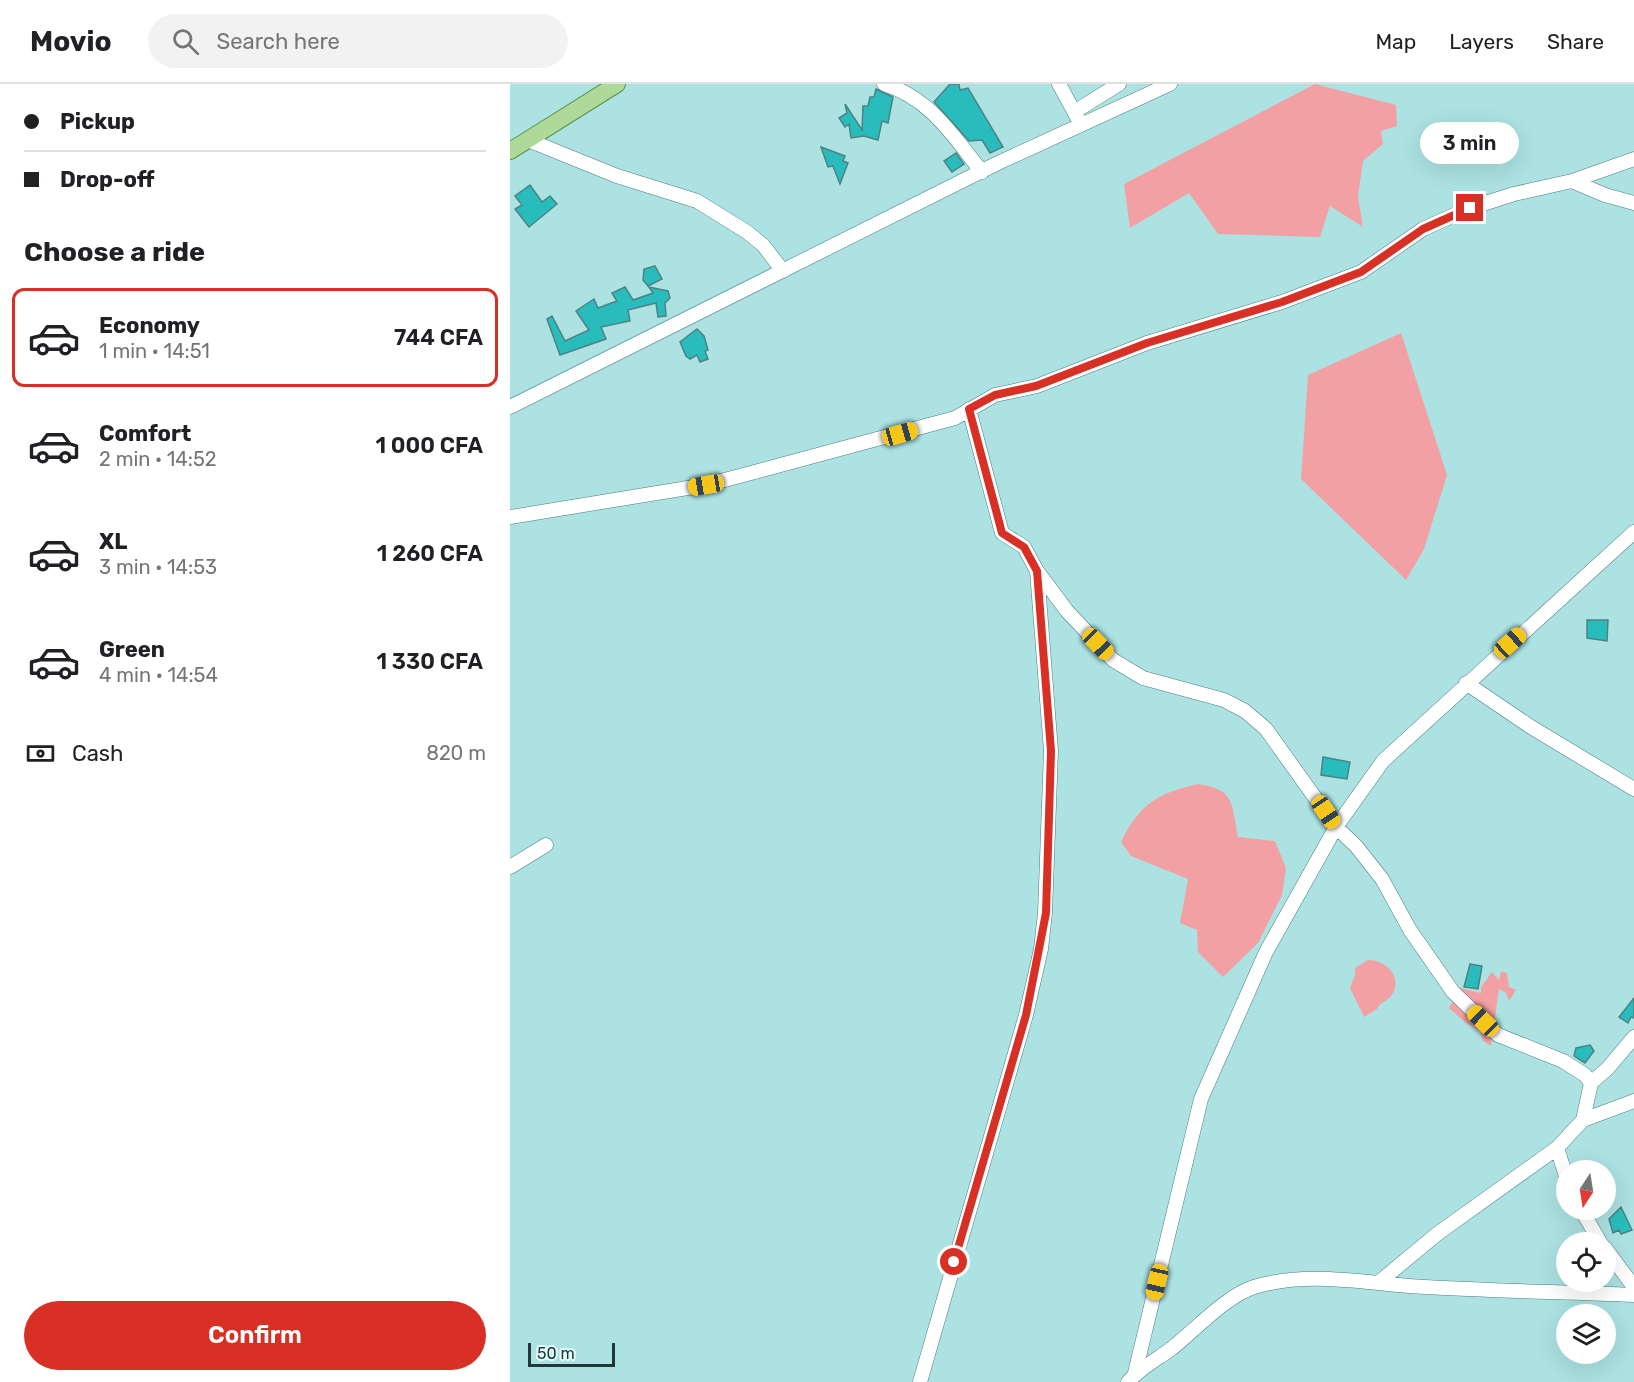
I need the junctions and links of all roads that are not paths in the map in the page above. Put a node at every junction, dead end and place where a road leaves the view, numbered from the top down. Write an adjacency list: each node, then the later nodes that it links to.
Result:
1 (617, 84): 8 (main road)
2 (884, 84): 11 (street)
3 (1059, 84): 6 (street)
4 (1119, 84): 6 (street)
5 (1170, 84): 7 (street)
6 (1074, 112): 7 (street)
7 (1081, 125): 11 (street)
8 (528, 140): 9 (main road); 14 (street)
9 (510, 151)
10 (1634, 159): 12 (street)
11 (982, 172): 14 (street)
12 (1572, 181): 13 (street); 16 (street)
13 (1634, 203)
14 (783, 271): 15 (street)
15 (510, 407)
16 (969, 409): 17 (street); 19 (street)
17 (510, 517)
18 (1634, 532): 20 (street)
19 (1037, 571): 22 (street); 36 (street)
20 (1466, 683): 21 (street); 22 (street)
21 (1634, 789)
22 (1336, 827): 26 (street); 35 (street)
23 (546, 846): 24 (street)
24 (510, 867)
25 (1634, 1037): 26 (street)
26 (1591, 1083): 28 (street)
27 (1634, 1101): 28 (street)
28 (1583, 1120): 29 (street)
29 (1557, 1148): 30 (street); 32 (street)
30 (1561, 1160)
31 (1616, 1263): 33 (street)
32 (1378, 1283): 34 (street); 35 (street)
33 (1634, 1287)
34 (1634, 1295)
35 (1132, 1378)
36 (920, 1382)

